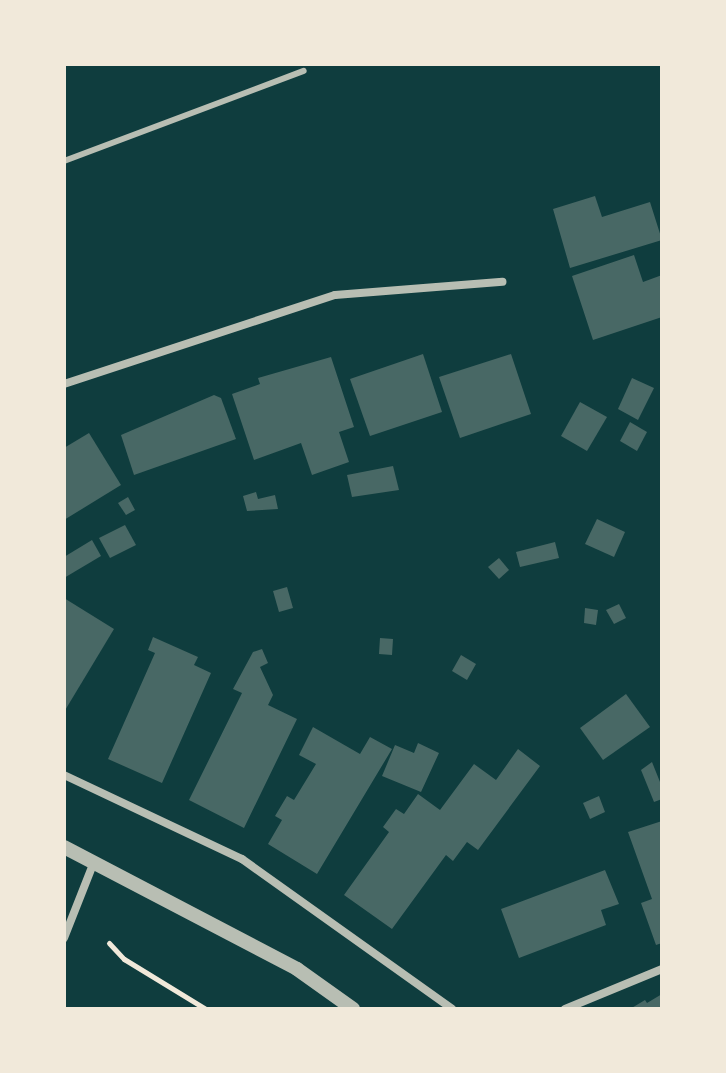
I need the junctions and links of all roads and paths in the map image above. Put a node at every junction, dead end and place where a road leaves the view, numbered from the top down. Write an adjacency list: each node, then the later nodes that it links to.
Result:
1 (304, 71): 2 (lane)
2 (64, 161)
3 (502, 282): 4 (street)
4 (64, 384)
5 (64, 775): 13 (street)
6 (64, 847): 7 (street)
7 (94, 861): 8 (street); 12 (street)
8 (64, 938)
9 (109, 943): 11 (path)
10 (662, 969): 14 (street)
11 (206, 1009)
12 (353, 1009)
13 (452, 1009)
14 (565, 1009)

